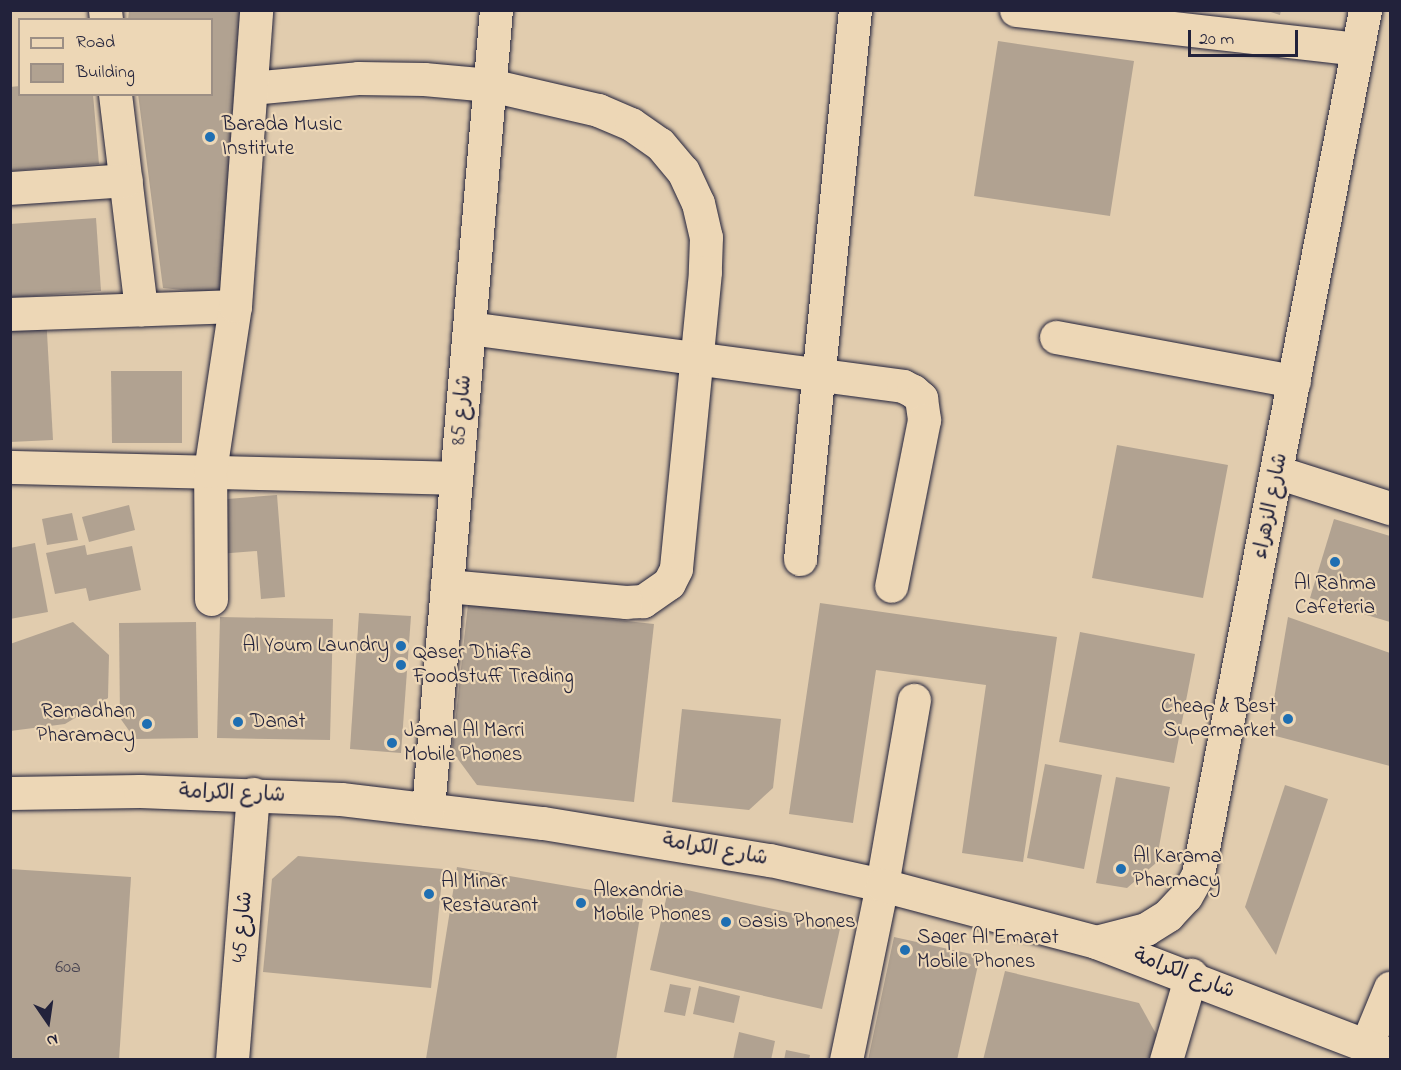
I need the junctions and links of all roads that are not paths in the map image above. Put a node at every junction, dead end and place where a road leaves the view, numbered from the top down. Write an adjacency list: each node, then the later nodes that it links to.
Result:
1 (256, 10): 8 (street)
2 (496, 10): 7 (street, شارع 85)
3 (855, 10): 18 (street)
4 (1016, 10): 6 (street)
5 (1365, 10): 6 (street, شارع الزهراء)
6 (1356, 49): 19 (street, شارع الزهراء)
7 (490, 85): 8 (street); 15 (street, شارع 85); 17 (street)
8 (251, 88): 12 (street)
9 (115, 96): 10 (street)
10 (126, 180): 11 (street); 13 (street)
11 (10, 188)
12 (235, 306): 13 (street); 21 (street)
13 (141, 309): 14 (street)
14 (10, 314)
15 (470, 328): 17 (street); 23 (street, شارع 85)
16 (1056, 337): 19 (street)
17 (697, 358): 18 (street); 26 (street)
18 (818, 374): 25 (street); 27 (street)
19 (1294, 381): 22 (street, شارع الزهراء)
20 (10, 467): 21 (street)
21 (210, 471): 23 (street); 28 (street)
22 (1277, 472): 24 (street); 34 (street, شارع الزهراء)
23 (456, 478): 26 (street, شارع 85)
24 (1390, 508)
25 (800, 559)
26 (447, 586): 32 (street, شارع 85)
27 (891, 586)
28 (211, 599)
29 (914, 700): 33 (street)
30 (10, 793): 31 (street, شارع الكرامة)
31 (254, 794): 32 (street, شارع الكرامة); 38 (street, شارع 45)
32 (428, 809): 33 (street, شارع الكرامة)
33 (882, 885): 34 (street, شارع الكرامة); 39 (street)
34 (1096, 942): 35 (street, شارع الكرامة)
35 (1191, 975): 37 (street, شارع الكرامة); 40 (street)
36 (1390, 988): 37 (street)
37 (1378, 1051)
38 (232, 1059)
39 (846, 1059)
40 (1166, 1059)

